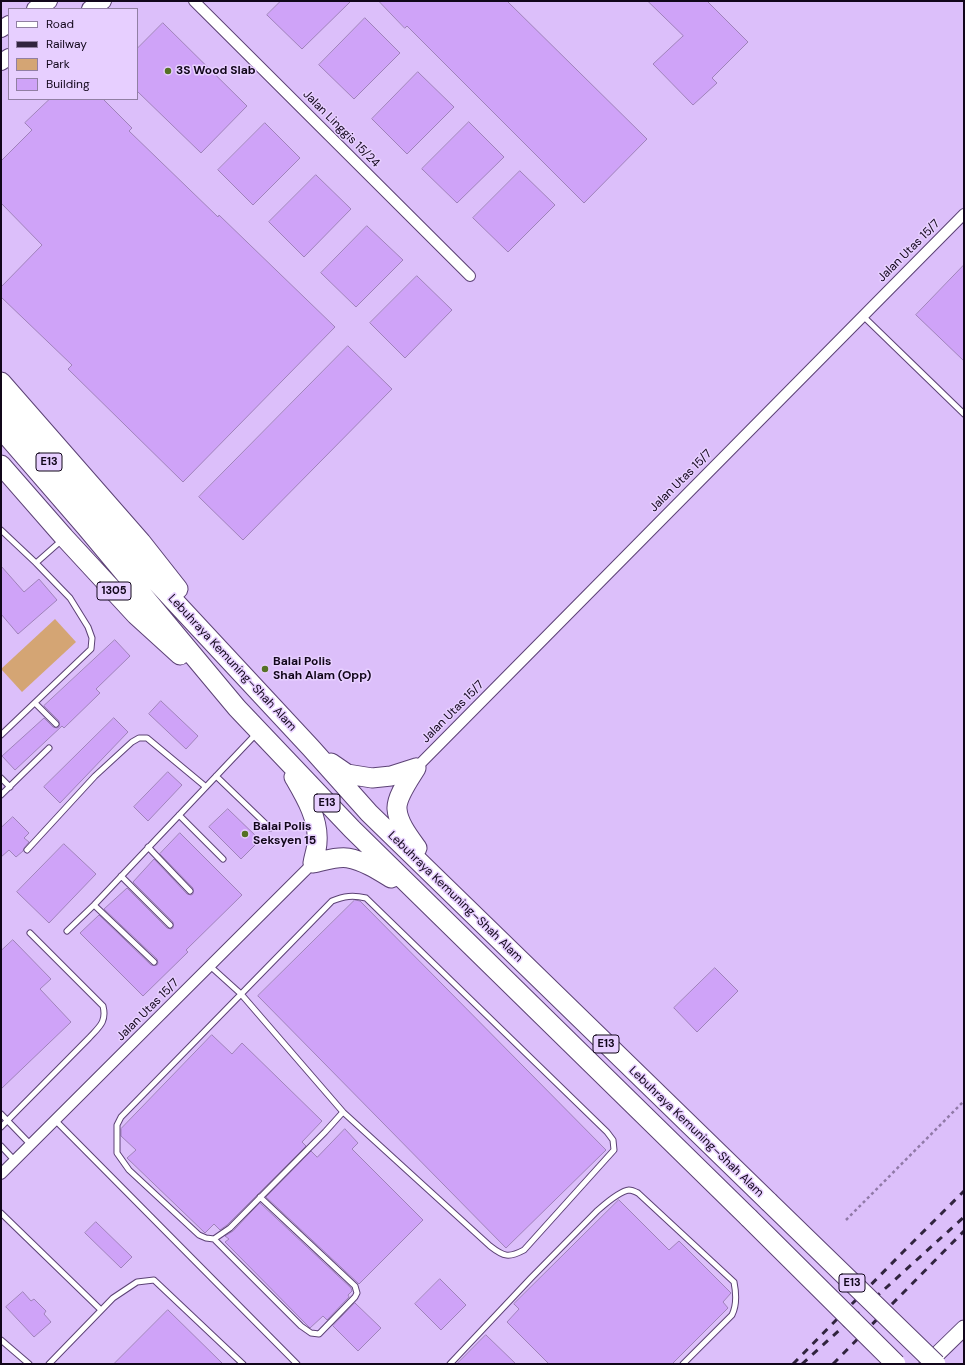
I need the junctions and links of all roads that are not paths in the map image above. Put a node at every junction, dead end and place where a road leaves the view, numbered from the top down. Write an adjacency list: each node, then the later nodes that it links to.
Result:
1 (49, 1): 4 (main road)
2 (103, 1): 5 (main road)
3 (194, 1): 7 (street, Jalan Linggis 15/24)
4 (37, 8)
5 (92, 8)
6 (964, 214): 8 (street, Jalan Utas 15/7)
7 (470, 276)
8 (863, 316): 11 (lane); 27 (street, Jalan Utas 15/7)
9 (1, 382): 18 (highway)
10 (1, 406): 14 (highway, Lebuhraya Kemuning–Shah Alam / E13)
11 (964, 414)
12 (1, 429): 14 (highway, Lebuhraya Kemuning–Shah Alam / E13)
13 (1, 465): 16 (highway, 1305)
14 (91, 522): 18 (highway, Lebuhraya Kemuning–Shah Alam / E13); 20 (highway, Lebuhraya Kemuning–Shah Alam / E13)
15 (1, 530): 17 (lane)
16 (64, 537): 17 (lane); 20 (highway, 1305)
17 (36, 563): 19 (lane)
18 (247, 679): 25 (highway, Lebuhraya Kemuning–Shah Alam / E13)
19 (35, 702): 21 (lane); 23 (lane)
20 (236, 708): 22 (highway, Lebuhraya Kemuning–Shah Alam / E13)
21 (56, 724)
22 (259, 732): 26 (highway, Lebuhraya Kemuning–Shah Alam / E13); 28 (lane)
23 (1, 735)
24 (49, 748): 30 (lane)
25 (311, 748): 27 (highway); 40 (highway, Lebuhraya Kemuning–Shah Alam / E13)
26 (282, 756): 38 (highway); 42 (highway, Lebuhraya Kemuning–Shah Alam / E13)
27 (416, 768): 40 (highway)
28 (216, 776): 31 (lane); 34 (lane)
29 (1, 778): 30 (lane)
30 (10, 787): 32 (lane)
31 (206, 787): 33 (lane); 36 (lane)
32 (1, 795)
33 (179, 815): 35 (lane); 37 (lane)
34 (270, 828)
35 (148, 848): 39 (lane); 41 (lane)
36 (27, 850)
37 (223, 858)
38 (313, 863): 42 (highway); 48 (street, Jalan Utas 15/7)
39 (121, 876): 43 (lane); 44 (lane)
40 (442, 885): 73 (highway, Lebuhraya Kemuning–Shah Alam / E13, bridge)
41 (190, 891)
42 (420, 896): 71 (highway, Lebuhraya Kemuning–Shah Alam / E13, bridge)
43 (94, 905): 45 (lane); 47 (lane)
44 (170, 925)
45 (67, 931)
46 (30, 933): 52 (lane)
47 (154, 962)
48 (210, 966): 49 (lane); 53 (street, Jalan Utas 15/7)
49 (241, 994): 50 (lane); 50 (lane); 61 (lane)
50 (343, 1112): 59 (lane)
51 (1, 1114): 52 (lane)
52 (8, 1121): 54 (lane); 55 (lane)
53 (56, 1121): 55 (street, Jalan Utas 15/7); 68 (lane)
54 (1, 1127)
55 (31, 1145): 57 (street, Jalan Utas 15/7)
56 (1, 1146): 57 (lane)
57 (15, 1161): 58 (street, Jalan Utas 15/7)
58 (1, 1174)
59 (260, 1197): 61 (lane); 61 (lane)
60 (1, 1213): 62 (lane)
61 (214, 1239)
62 (101, 1310): 66 (lane); 67 (lane)
63 (964, 1328): 72 (street)
64 (1, 1340): 65 (lane)
65 (29, 1364)
66 (49, 1364)
67 (243, 1364)
68 (297, 1364)
69 (450, 1364): 70 (lane)
70 (683, 1364)
71 (896, 1364)
72 (927, 1364)
73 (936, 1364)

